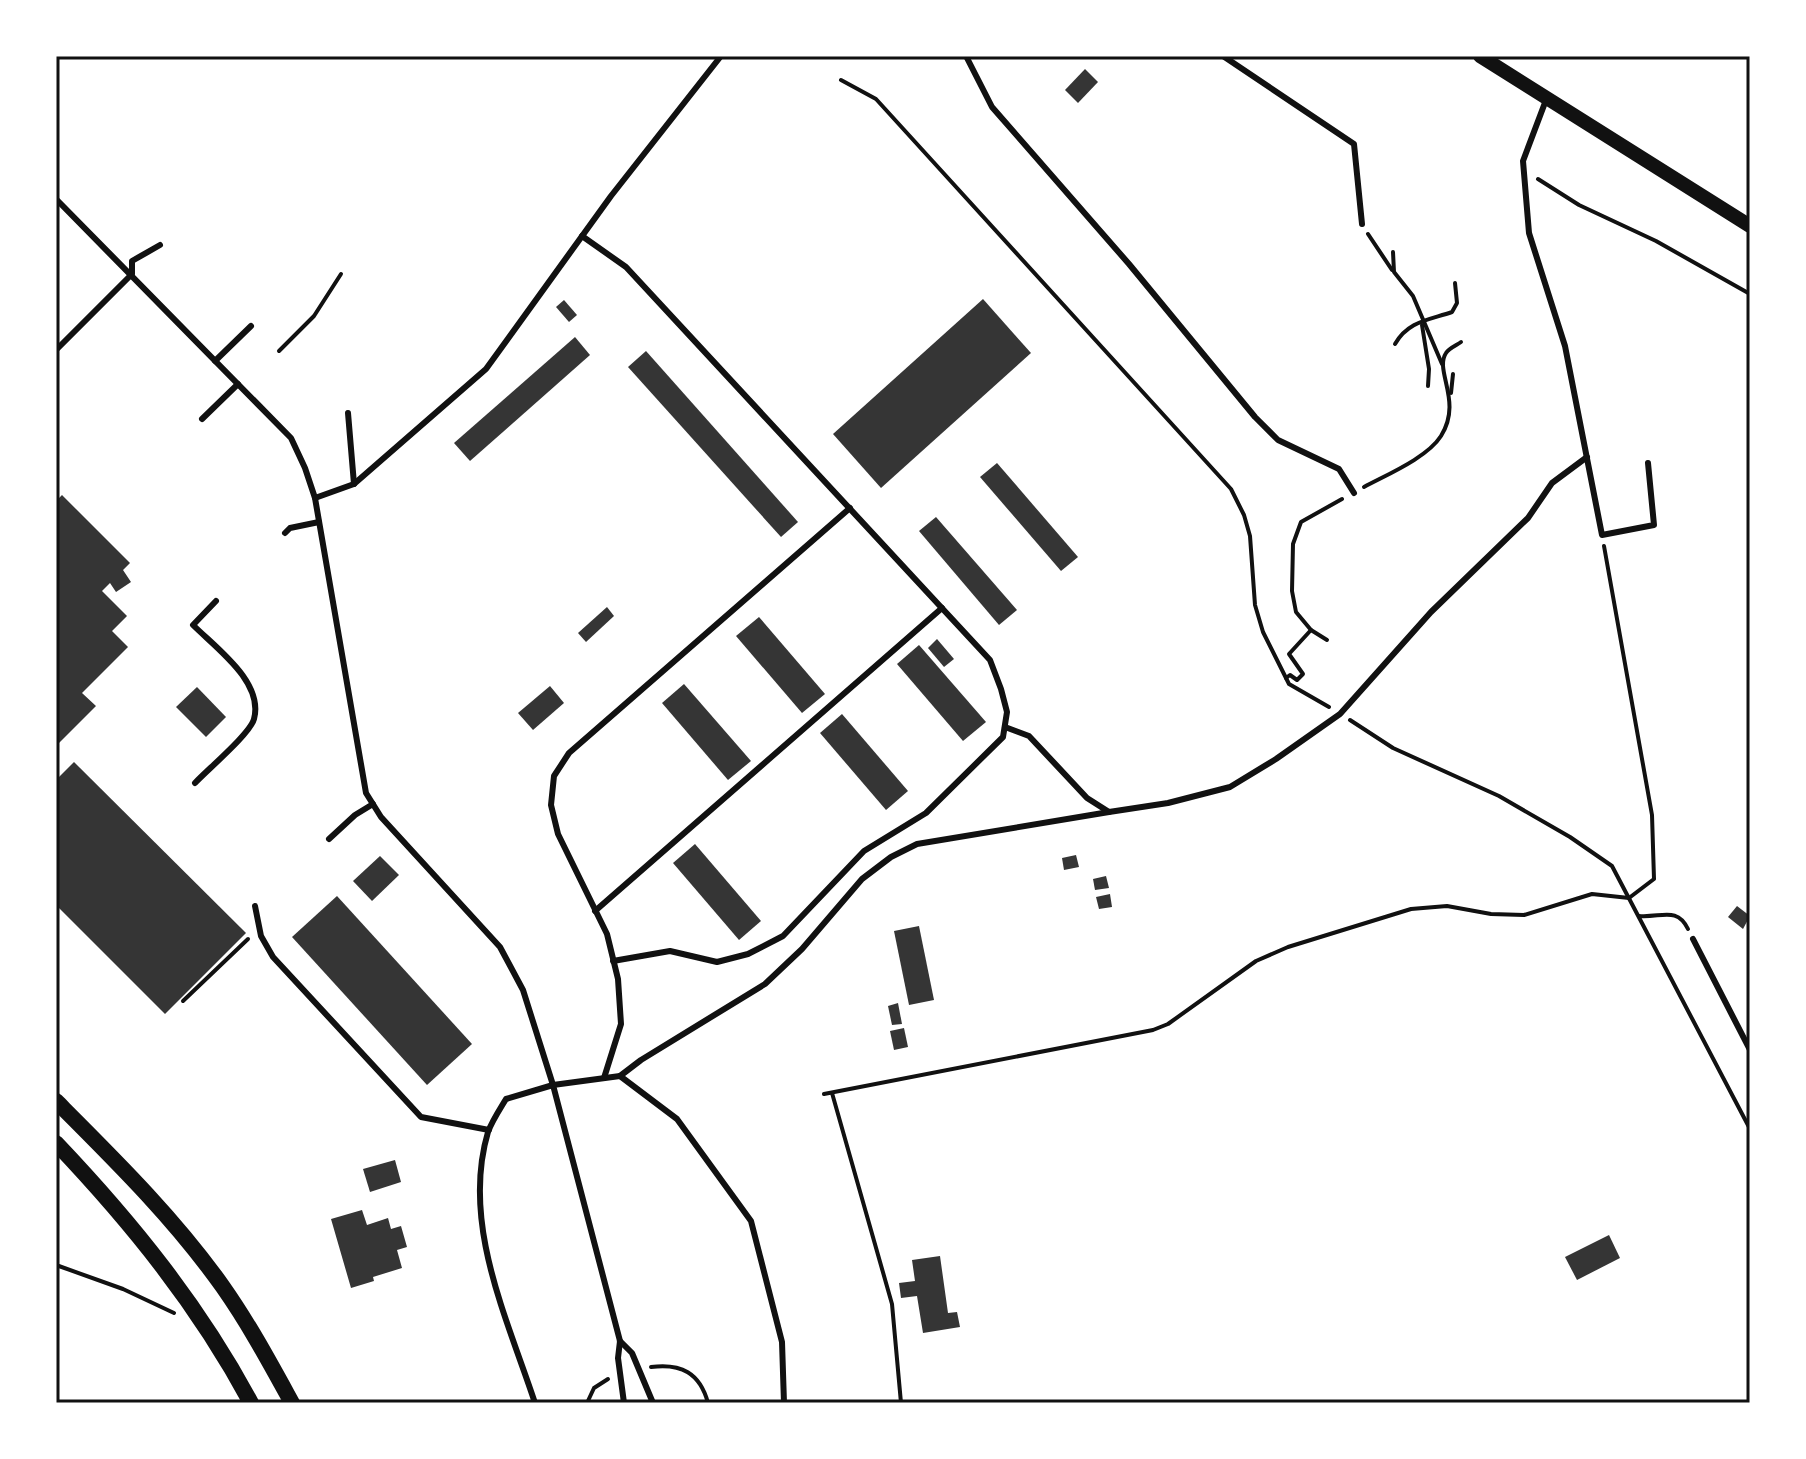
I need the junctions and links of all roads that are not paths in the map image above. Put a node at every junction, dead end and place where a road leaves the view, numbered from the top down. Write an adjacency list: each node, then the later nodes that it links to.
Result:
1 (721, 56): 9 (lane)
2 (966, 56): 21 (lane)
3 (1223, 56): 7 (lane)
4 (1480, 56): 5 (street)
5 (1546, 98): 8 (street); 18 (lane)
6 (56, 199): 11 (lane)
7 (1362, 224)
8 (1750, 226)
9 (582, 236): 20 (lane); 23 (lane)
10 (160, 245): 11 (lane)
11 (132, 274): 13 (lane); 14 (lane)
12 (251, 326): 14 (lane)
13 (56, 350)
14 (215, 361): 15 (lane)
15 (238, 384): 17 (lane); 22 (lane)
16 (348, 413): 20 (lane)
17 (202, 419)
18 (1587, 457): 19 (lane); 31 (lane)
19 (1648, 463)
20 (354, 484): 22 (lane)
21 (1354, 493)
22 (315, 498): 24 (lane)
23 (850, 508): 27 (lane); 34 (lane)
24 (319, 522): 25 (lane); 30 (lane)
25 (285, 533)
26 (216, 601): 29 (lane)
27 (942, 608): 28 (lane); 34 (lane)
28 (1005, 727): 31 (lane); 36 (lane)
29 (195, 783)
30 (373, 804): 32 (lane); 40 (lane)
31 (1109, 812): 38 (lane)
32 (329, 839)
33 (255, 906): 42 (lane)
34 (595, 911): 36 (lane)
35 (1693, 939): 37 (lane)
36 (613, 961): 39 (lane)
37 (1750, 1050)
38 (620, 1076): 39 (lane); 50 (lane)
39 (604, 1078): 40 (lane)
40 (553, 1085): 42 (lane); 44 (lane)
41 (56, 1101): 46 (main road)
42 (489, 1130): 47 (lane)
43 (56, 1143): 45 (main road)
44 (620, 1341): 48 (lane); 49 (lane)
45 (251, 1403)
46 (292, 1403)
47 (535, 1403)
48 (624, 1403)
49 (653, 1403)
50 (784, 1403)

